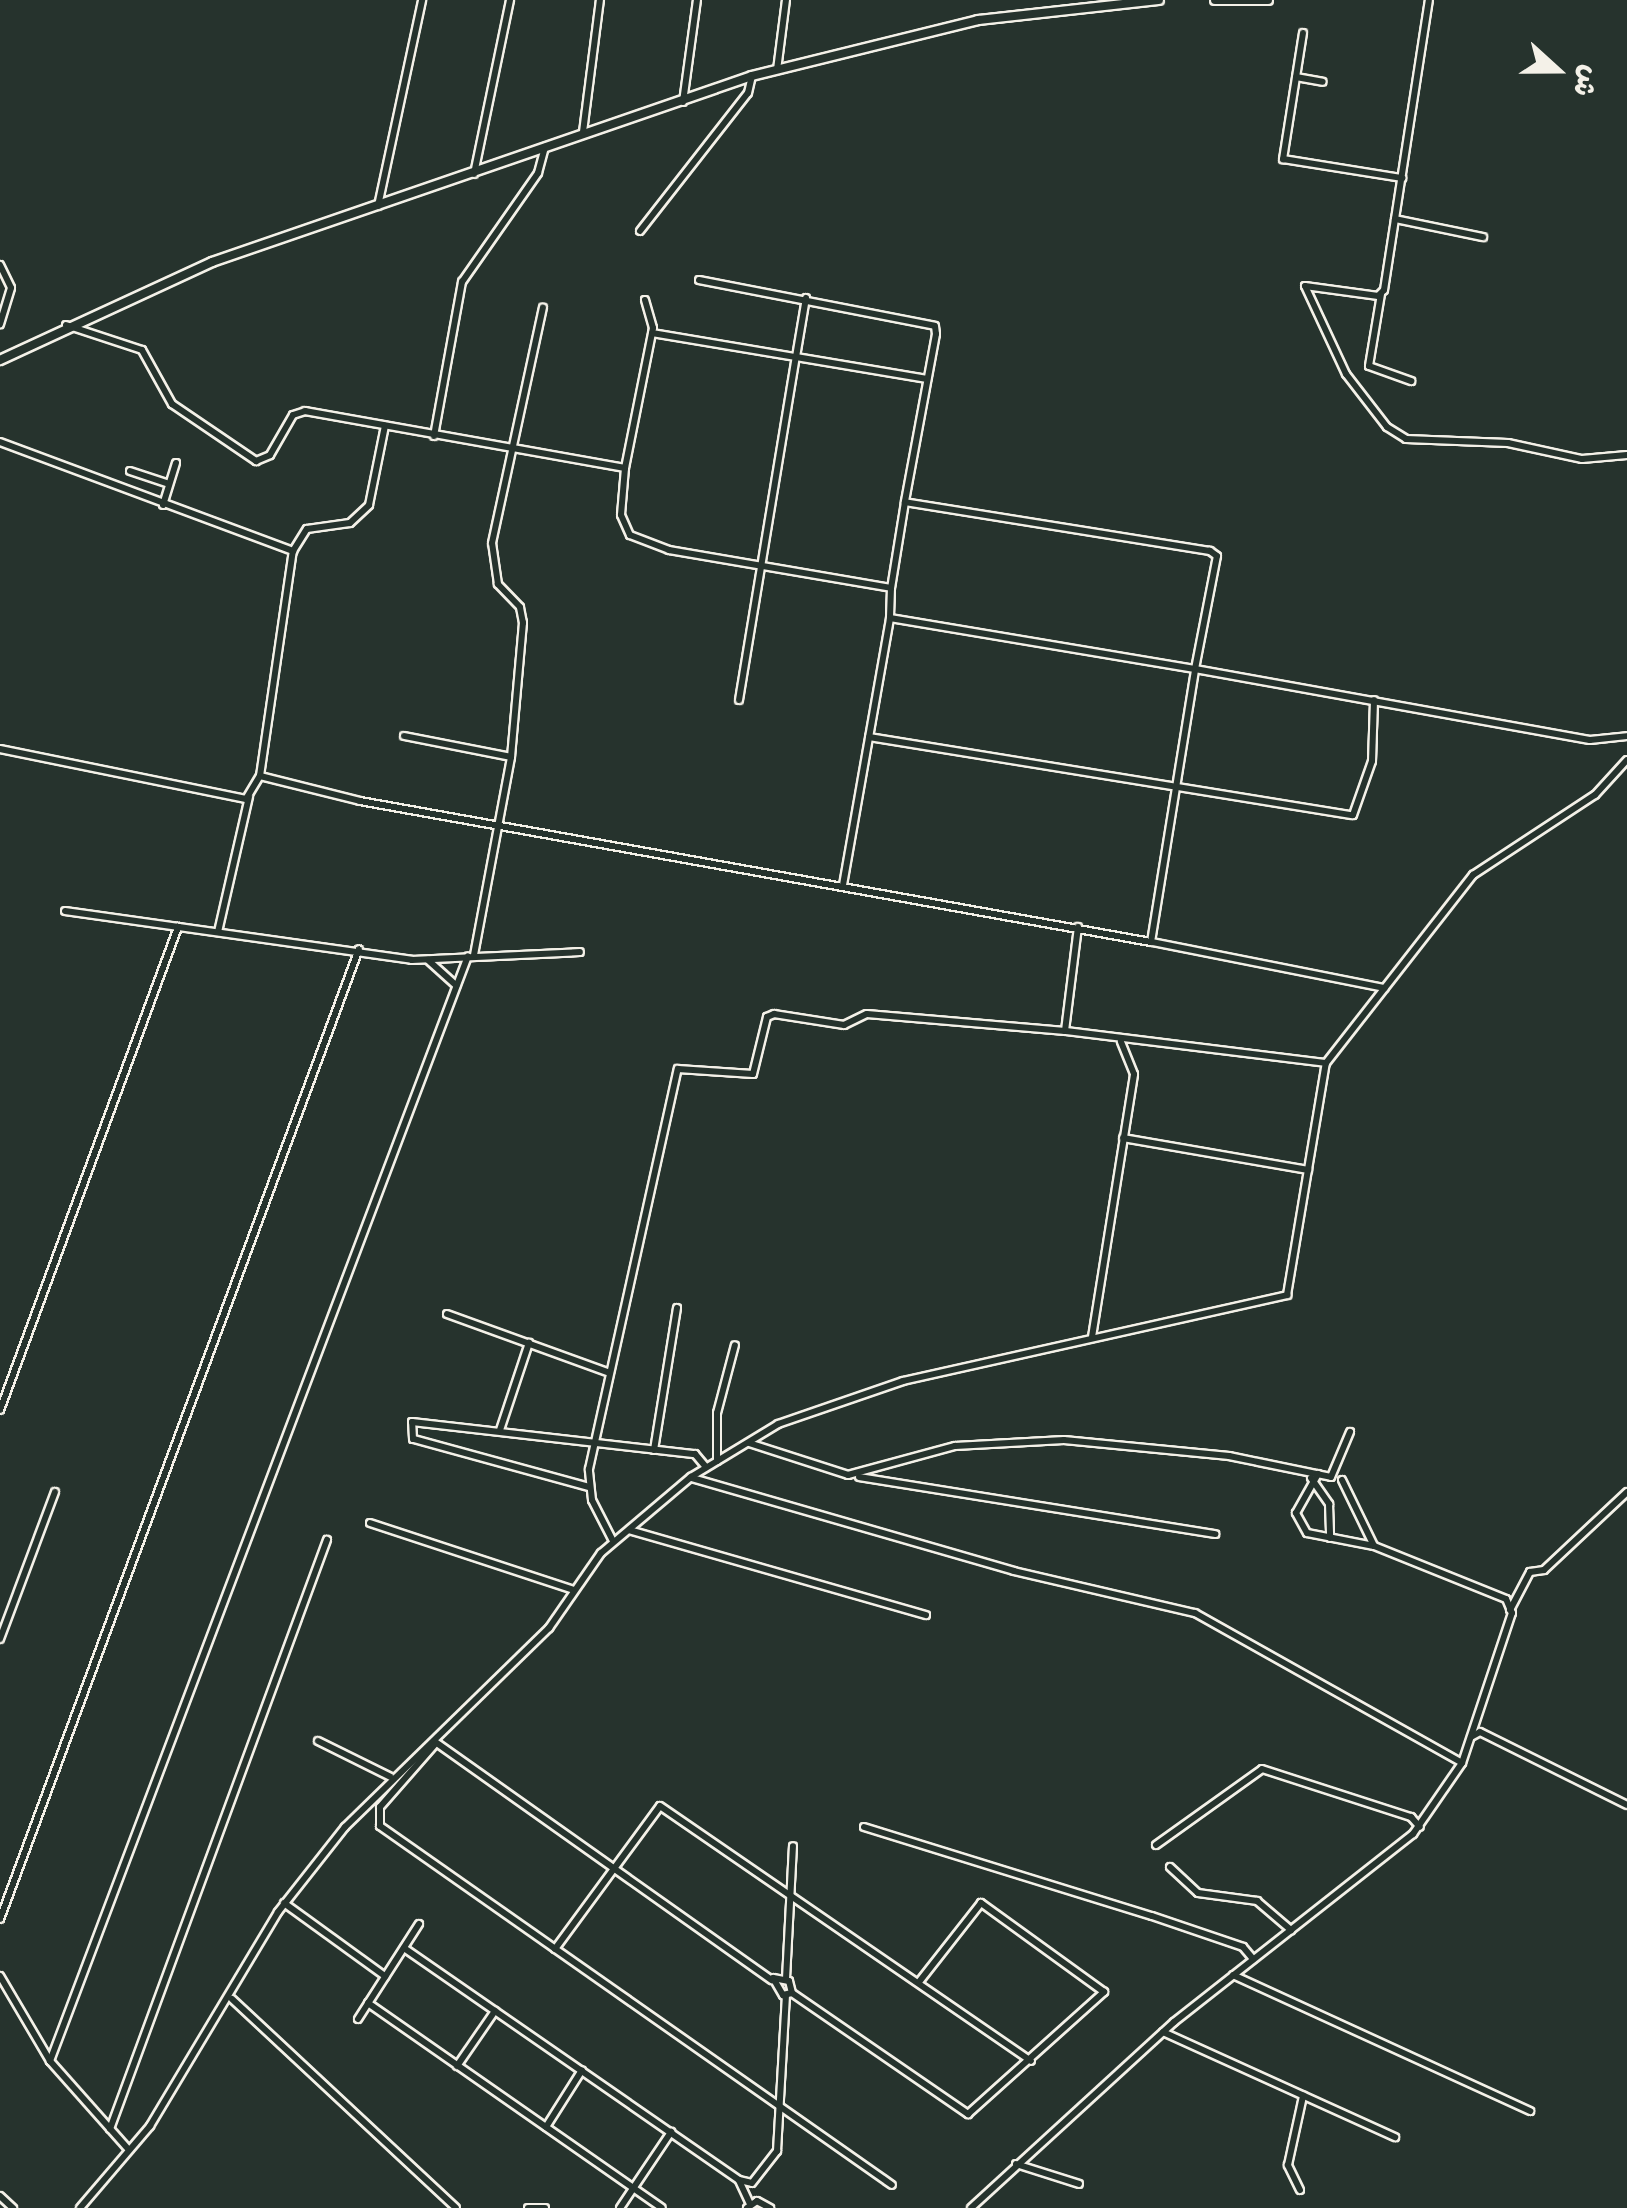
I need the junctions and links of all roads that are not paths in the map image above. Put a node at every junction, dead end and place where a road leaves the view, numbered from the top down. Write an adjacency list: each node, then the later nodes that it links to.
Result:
1 (422, 0): 20 (street)
2 (510, 0): 18 (street)
3 (600, 0): 16 (street)
4 (697, 0): 15 (street)
5 (786, 0): 11 (street)
6 (1159, 0): 11 (street)
7 (1214, 0): 8 (street)
8 (1268, 0)
9 (1429, 0): 19 (street)
10 (1303, 33): 13 (street)
11 (777, 70): 12 (street)
12 (752, 76): 15 (street); 22 (street)
13 (1296, 77): 14 (street); 19 (street)
14 (1322, 82)
15 (683, 102): 16 (street)
16 (584, 132): 17 (street)
17 (545, 147): 18 (street); 38 (street)
18 (474, 174): 20 (street)
19 (1402, 178): 21 (street)
20 (378, 206): 31 (street)
21 (1395, 220): 23 (street); 26 (street)
22 (640, 230)
23 (1484, 237)
24 (0, 265): 30 (street)
25 (699, 280): 27 (street)
26 (1381, 293): 36 (street); 41 (street)
27 (806, 298): 33 (street); 35 (street)
28 (645, 300): 32 (street)
29 (543, 307): 40 (street)
30 (0, 324)
31 (66, 324): 34 (street); 37 (street)
32 (652, 333): 33 (street); 43 (street)
33 (796, 357): 35 (street); 49 (street)
34 (0, 360)
35 (928, 380): 46 (street)
36 (1410, 381)
37 (385, 426): 38 (street); 48 (street)
38 (434, 436): 40 (street)
39 (0, 442): 47 (street)
40 (517, 450): 43 (street); 59 (street)
41 (1627, 455)
42 (176, 463): 45 (street)
43 (626, 468): 49 (street)
44 (130, 472): 45 (street)
45 (169, 484): 47 (street)
46 (905, 502): 50 (street); 52 (street)
47 (163, 504): 48 (street)
48 (293, 551): 61 (street)
49 (760, 568): 50 (street); 54 (street)
50 (891, 588): 51 (street)
51 (890, 618): 52 (street); 57 (street)
52 (1195, 670): 53 (street); 62 (street)
53 (1374, 699): 56 (street); 62 (street)
54 (739, 700)
55 (404, 736): 59 (street)
56 (1627, 736)
57 (869, 737): 62 (street); 65 (street)
58 (0, 749): 63 (street)
59 (511, 757): 64 (street)
60 (1627, 760): 76 (street)
61 (260, 776): 63 (street); 64 (street)
62 (1176, 786): 70 (street)
63 (250, 794): 69 (street)
64 (501, 823): 65 (street); 73 (street)
65 (842, 885): 68 (street)
66 (64, 911): 67 (street)
67 (178, 928): 69 (street); 88 (street)
68 (1078, 928): 70 (street); 77 (street)
69 (218, 932): 71 (street)
70 (1151, 942): 76 (street)
71 (360, 949): 74 (street); 128 (street)
72 (580, 952): 73 (street)
73 (471, 955): 74 (street); 75 (street)
74 (427, 959): 75 (street)
75 (456, 985): 146 (street)
76 (1385, 988): 79 (street)
77 (1065, 1031): 78 (street); 87 (street)
78 (1120, 1041): 79 (street); 80 (street)
79 (1326, 1063): 81 (street)
80 (1124, 1138): 81 (street); 84 (street)
81 (1308, 1170): 84 (street)
82 (677, 1308): 93 (street)
83 (448, 1314): 85 (street)
84 (1092, 1337): 91 (street)
85 (529, 1343): 87 (street); 89 (street)
86 (735, 1344): 94 (street)
87 (606, 1372): 92 (street)
88 (0, 1410)
89 (500, 1430): 92 (street); 100 (street)
90 (1350, 1432): 97 (street)
91 (748, 1442): 94 (street); 96 (street)
92 (593, 1445): 93 (street); 100 (street)
93 (654, 1450): 95 (street)
94 (717, 1461): 95 (street)
95 (706, 1467): 98 (street)
96 (848, 1475): 97 (street); 105 (street)
97 (1314, 1476): 106 (street); 106 (street)
98 (691, 1477): 104 (street); 117 (street)
99 (1342, 1480): 109 (street)
100 (589, 1486): 108 (street)
101 (55, 1492): 113 (street)
102 (1627, 1492): 111 (street)
103 (370, 1524): 110 (street)
104 (628, 1530): 108 (street); 112 (street)
105 (1216, 1534)
106 (1330, 1538): 109 (street)
107 (327, 1540): 154 (street)
108 (612, 1541): 110 (street)
109 (1374, 1546): 111 (street)
110 (574, 1590): 115 (street)
111 (1510, 1610): 114 (street)
112 (926, 1614)
113 (0, 1639)
114 (1470, 1738): 117 (street); 119 (street)
115 (432, 1740): 118 (street); 125 (street); 132 (street)
116 (318, 1741): 118 (street)
117 (1462, 1763): 121 (street)
118 (391, 1776): 127 (street)
119 (1627, 1806)
120 (864, 1827): 133 (street)
121 (1420, 1827): 122 (street); 130 (street)
122 (1156, 1844)
123 (792, 1846): 126 (street)
124 (1170, 1867): 130 (street)
125 (612, 1868): 126 (street); 132 (street); 137 (street)
126 (790, 1895): 138 (street); 139 (street)
127 (284, 1903): 136 (street); 141 (street)
128 (0, 1919)
129 (419, 1924): 131 (street)
130 (1291, 1930): 133 (street)
131 (404, 1948): 136 (street); 143 (street)
132 (555, 1949): 151 (street)
133 (1253, 1960): 134 (street)
134 (1233, 1975): 145 (street); 152 (street)
135 (0, 1976): 146 (street)
136 (386, 1976): 142 (street)
137 (772, 1980): 138 (street); 140 (street)
138 (786, 1980): 140 (street)
139 (919, 1982): 147 (street); 147 (street)
140 (789, 1994): 147 (street); 151 (street)
141 (232, 1999): 157 (street); 168 (street)
142 (368, 2003): 144 (street); 148 (street)
143 (495, 2011): 148 (street); 149 (street)
144 (358, 2019)
145 (1163, 2032): 150 (street); 158 (street)
146 (50, 2060): 154 (street)
147 (1031, 2061)
148 (457, 2066): 153 (street)
149 (582, 2070): 153 (street); 155 (street)
150 (1303, 2096): 156 (street); 163 (street)
151 (780, 2105): 159 (street); 161 (street)
152 (1530, 2111)
153 (546, 2127): 162 (street)
154 (110, 2129): 157 (street)
155 (671, 2132): 159 (street); 162 (street)
156 (1395, 2137)
157 (128, 2149): 167 (street)
158 (1014, 2164): 160 (street); 174 (street)
159 (739, 2180): 165 (street)
160 (1079, 2184)
161 (892, 2185)
162 (633, 2188): 171 (street); 172 (street)
163 (1300, 2190)
164 (0, 2196): 166 (street)
165 (749, 2206): 173 (street)
166 (12, 2208)
167 (80, 2208)
168 (456, 2208)
169 (528, 2208): 170 (street)
170 (545, 2208)
171 (620, 2208)
172 (662, 2208)
173 (770, 2208)
174 (971, 2208)

